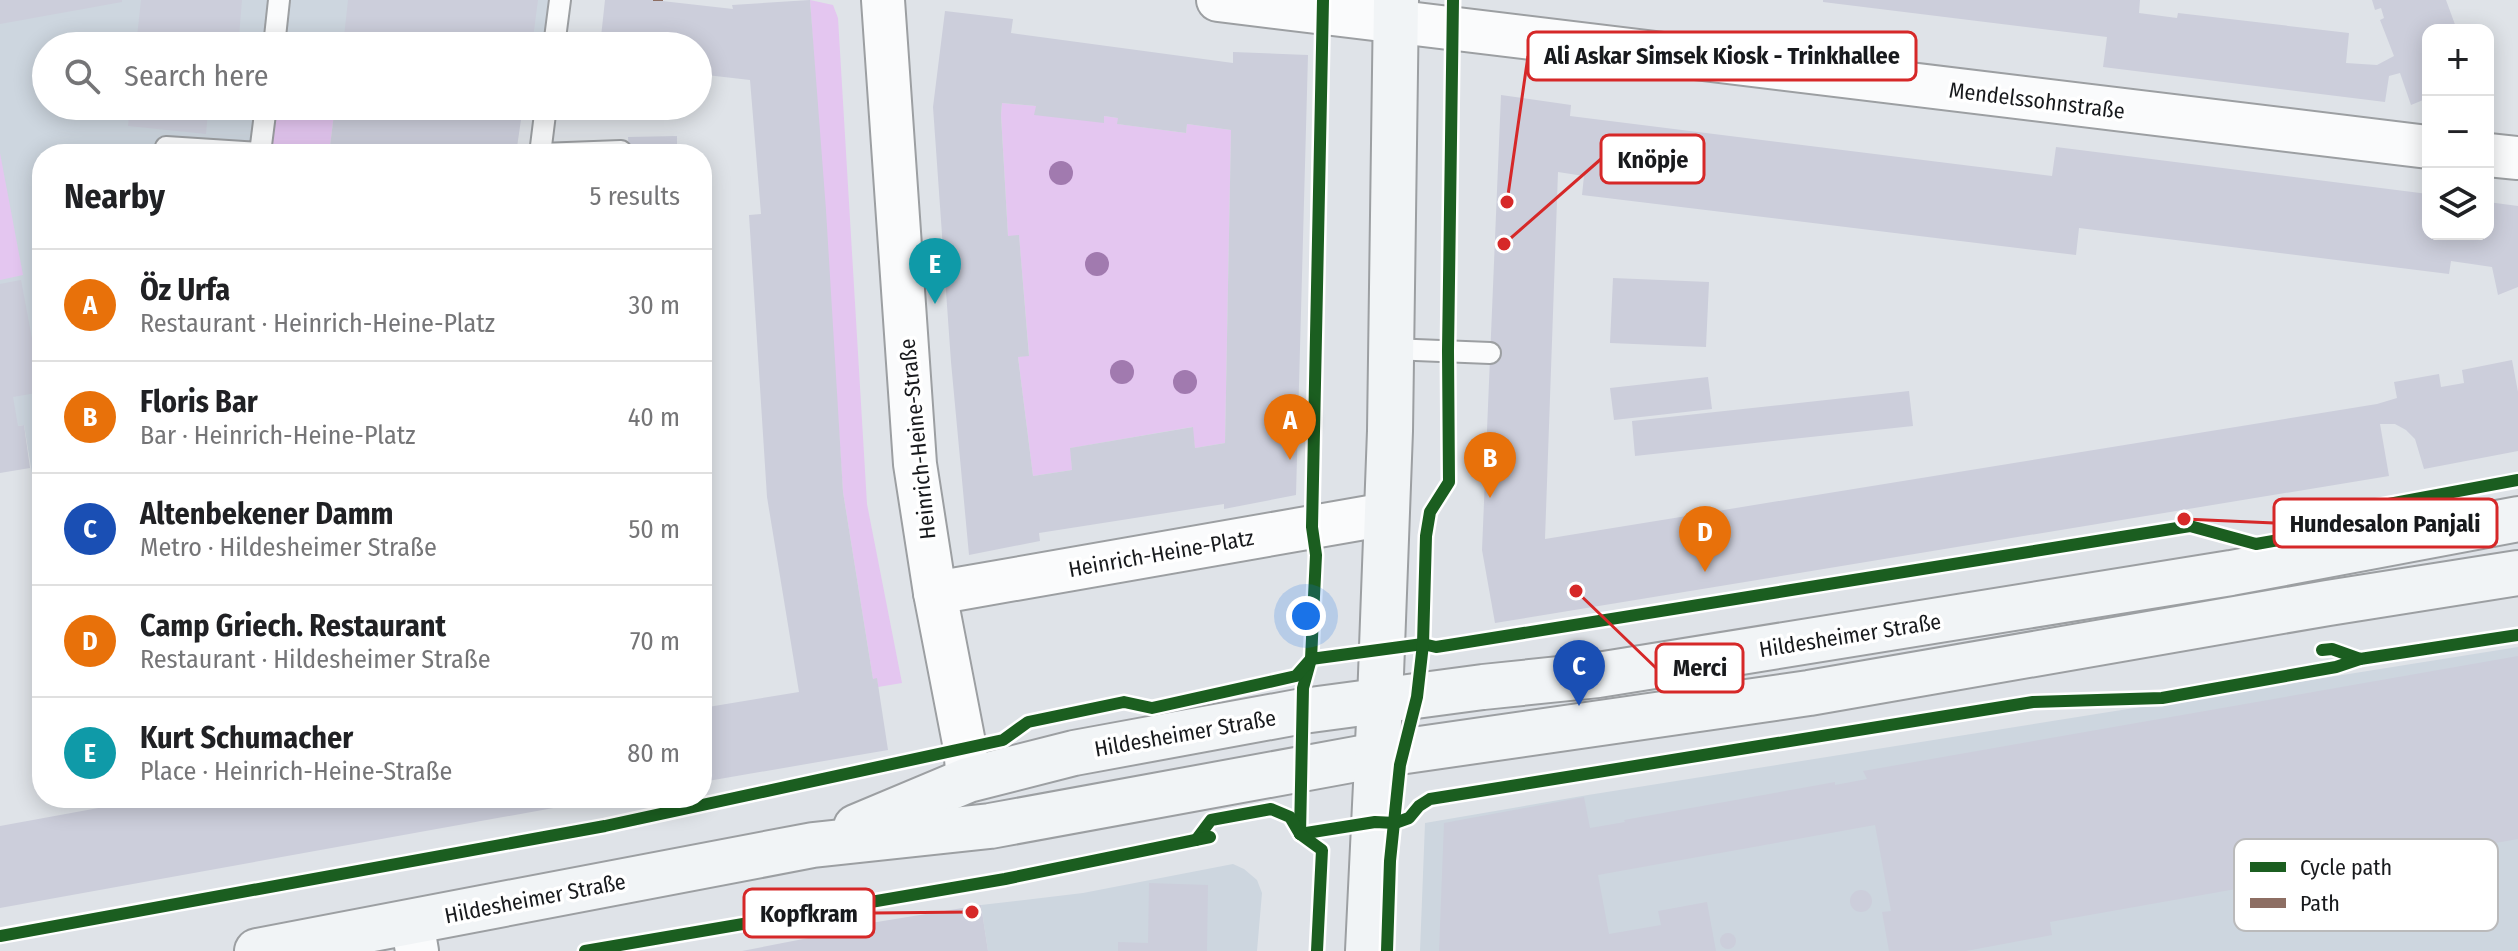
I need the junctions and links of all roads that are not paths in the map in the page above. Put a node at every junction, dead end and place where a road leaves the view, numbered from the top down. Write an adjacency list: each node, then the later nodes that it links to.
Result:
1 (279, 0): 6 (lane)
2 (560, 0): 7 (lane)
3 (883, 0): 20 (street, Heinrich-Heine-Straße)
4 (1218, 0): 5 (street, Mendelssohnstraße)
5 (1397, 11): 12 (street, Mendelssohnstraße); 15 (main road)
6 (276, 32)
7 (556, 32)
8 (264, 120): 10 (lane)
9 (544, 120): 11 (lane)
10 (261, 144)
11 (541, 144)
12 (2422, 146)
13 (2494, 156): 14 (street)
14 (2518, 158)
15 (1391, 349): 16 (lane); 17 (main road)
16 (1490, 353)
17 (1387, 514): 20 (street, Heinrich-Heine-Platz); 21 (main road)
18 (2518, 519): 21 (main road, Hildesheimer Straße)
19 (2518, 573): 22 (main road, Hildesheimer Straße)
20 (935, 593): 23 (street, Heinrich-Heine-Straße)
21 (1380, 701): 22 (main road); 23 (main road, Hildesheimer Straße)
22 (1378, 755): 24 (main road, Hildesheimer Straße); 27 (main road)
23 (968, 780): 24 (main road, Hildesheimer Straße)
24 (813, 845): 25 (main road, Hildesheimer Straße)
25 (414, 937): 26 (main road, Hildesheimer Straße)
26 (257, 951)
27 (1368, 951)

